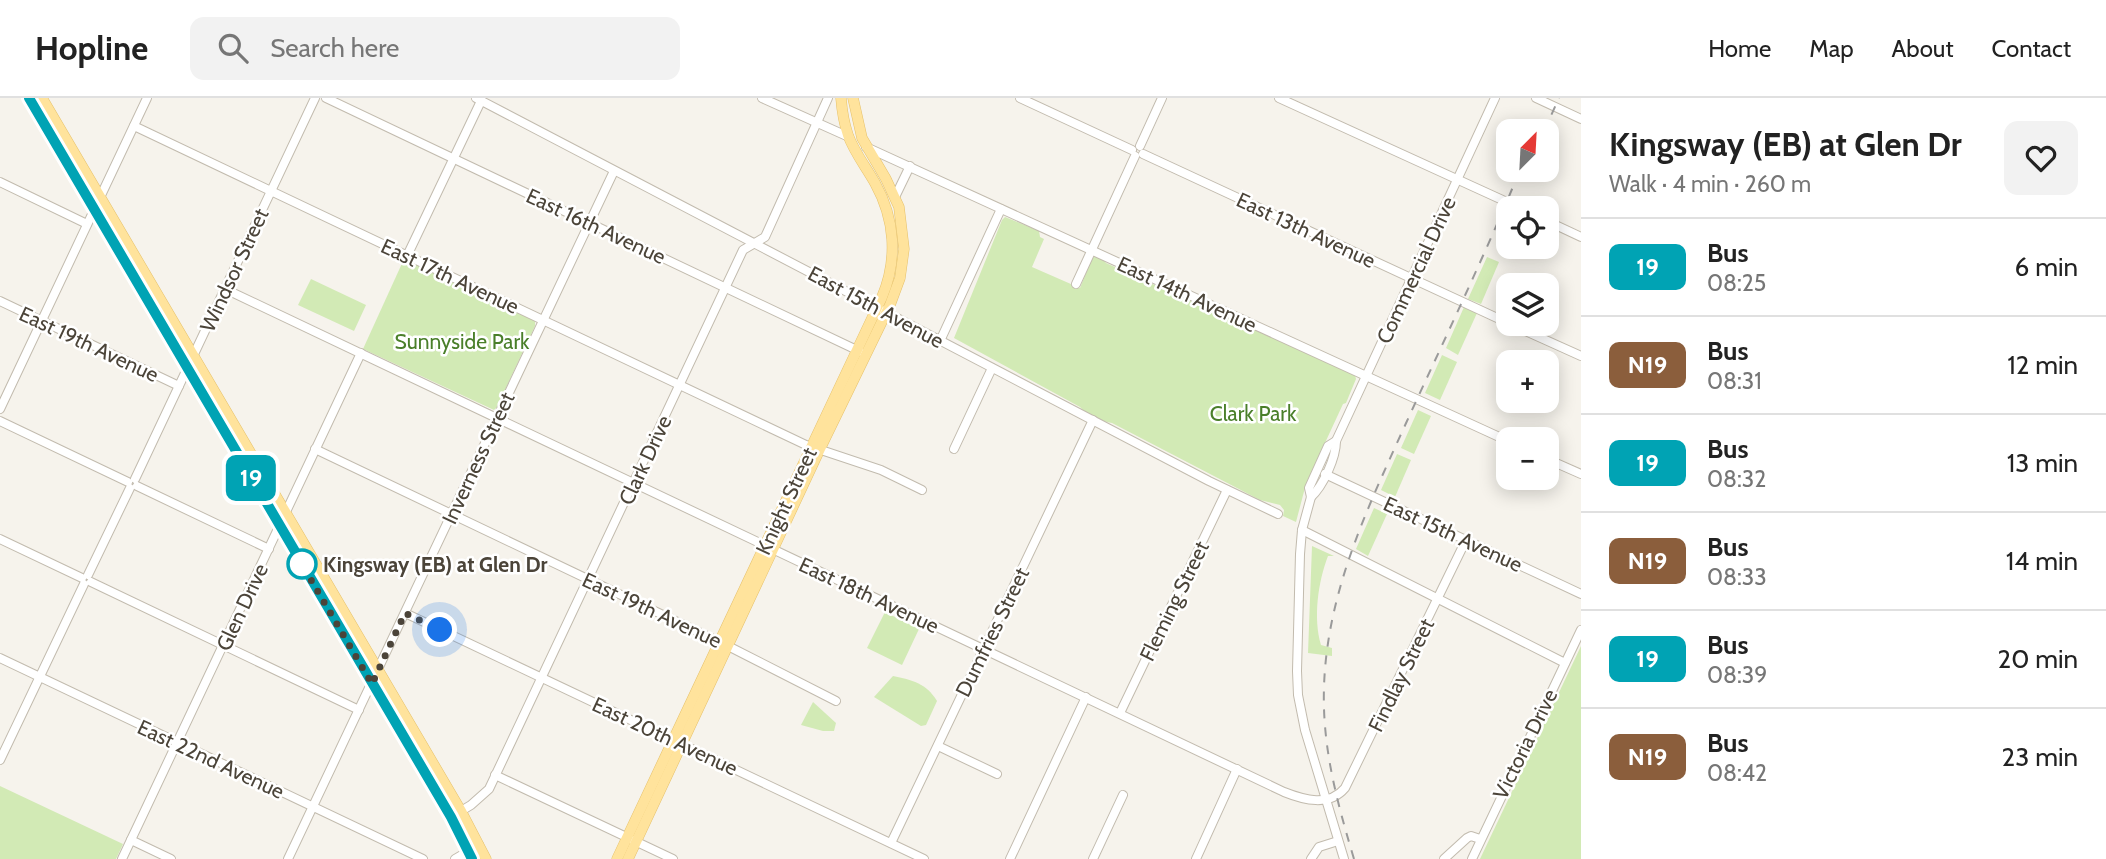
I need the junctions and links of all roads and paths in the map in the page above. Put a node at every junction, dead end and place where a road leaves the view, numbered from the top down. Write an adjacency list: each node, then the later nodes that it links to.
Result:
1 (29, 98): 33 (main road)
2 (42, 98): 30 (main road)
3 (147, 98): 20 (street)
4 (316, 98): 29 (street, Windsor Street)
5 (326, 98): 24 (street, East 16th Avenue)
6 (497, 98): 17 (street)
7 (762, 98): 19 (street)
8 (828, 98): 19 (street, Clark Drive)
9 (841, 98): 21 (main road)
10 (853, 98): 22 (main road)
11 (1020, 98): 23 (street, East 13th Avenue)
12 (1162, 98): 23 (street)
13 (1279, 98): 27 (street)
14 (1495, 98): 27 (street, Commercial Drive)
15 (1536, 98): 18 (street)
16 (478, 99): 17 (street, East 15th Avenue); 24 (street)
17 (493, 107): 26 (street, East 15th Avenue)
18 (1581, 118)
19 (817, 123): 21 (street); 39 (street, Clark Drive)
20 (134, 126): 29 (street, East 17th Avenue); 30 (street)
21 (849, 137): 47 (main road, Knight Street)
22 (866, 147): 25 (street, East 14th Avenue); 31 (main road, Knight Street)
23 (1137, 151): 40 (street); 42 (street, East 13th Avenue)
24 (453, 159): 35 (street, East 16th Avenue); 41 (street)
25 (910, 166): 31 (street); 34 (street, East 14th Avenue)
26 (614, 171): 35 (street, Inverness Street); 39 (street, East 15th Avenue)
27 (1458, 180): 32 (street); 42 (street, Commercial Drive)
28 (0, 182): 36 (street)
29 (271, 192): 41 (street, East 17th Avenue); 45 (street, Windsor Street)
30 (100, 196): 33 (street); 55 (main road)
31 (895, 197): 47 (main road, Knight Street)
32 (1496, 197)
33 (94, 209): 36 (street); 57 (main road)
34 (1002, 209): 40 (street, East 14th Avenue); 52 (street)
35 (590, 223): 44 (street, East 16th Avenue); 49 (street, Inverness Street)
36 (88, 224): 50 (street)
37 (1559, 227): 38 (street)
38 (1581, 237)
39 (754, 243): 44 (street, Clark Drive); 47 (street, East 15th Avenue)
40 (1092, 250): 43 (street); 59 (street, East 14th Avenue)
41 (407, 256): 49 (street, East 17th Avenue)
42 (1411, 278): 48 (street, East 13th Avenue); 59 (street, Commercial Drive)
43 (1076, 284)
44 (726, 288): 53 (street, East 16th Avenue); 60 (street, Clark Drive)
45 (225, 289): 54 (street, East 18th Avenue); 55 (street, Windsor Street)
46 (0, 301): 50 (street, East 19th Avenue)
47 (882, 310): 52 (street, East 15th Avenue); 53 (main road, Knight Street)
48 (1496, 317)
49 (543, 320): 60 (street, East 17th Avenue); 63 (street, Inverness Street)
50 (42, 321): 61 (street, East 19th Avenue); 62 (street)
51 (1537, 336): 56 (street, East 13th Avenue)
52 (940, 341): 58 (street, East 15th Avenue)
53 (861, 352): 68 (main road, Knight Street)
54 (361, 353): 63 (street, East 18th Avenue); 69 (street, Glen Drive)
55 (193, 355): 57 (street, Windsor Street); 79 (main road)
56 (1581, 356)
57 (187, 368): 61 (street, Windsor Street); 82 (main road)
58 (992, 368): 64 (street, East 15th Avenue); 70 (street)
59 (1366, 376): 66 (street, East 14th Avenue); 67 (street, Commercial Drive)
60 (680, 385): 68 (street, East 17th Avenue); 74 (street, Clark Drive)
61 (178, 386): 75 (street, Windsor Street)
62 (0, 409)
63 (497, 418): 74 (street, East 18th Avenue); 81 (street, Inverness Street)
64 (1093, 420): 77 (street, East 15th Avenue); 96 (street, Dumfries Street)
65 (0, 421): 75 (street)
66 (1496, 436)
67 (1336, 441): 72 (street, Commercial Drive); 78 (street, Commercial Drive)
68 (815, 448): 76 (street, East 17th Avenue); 86 (main road, Knight Street)
69 (315, 449): 79 (street, Glen Drive); 81 (street, East 19th Avenue)
70 (954, 449)
71 (1559, 464): 73 (street)
72 (1325, 474): 78 (street, Commercial Drive); 85 (street, East 15th Avenue)
73 (1581, 474)
74 (634, 482): 86 (street, East 18th Avenue); 89 (street, Clark Drive)
75 (132, 484): 87 (street); 88 (street, Windsor Street)
76 (922, 490)
77 (1227, 490): 80 (street, East 15th Avenue); 106 (street, Fleming Street)
78 (1311, 497): 83 (street, Commercial Drive)
79 (286, 512): 82 (street, Glen Drive); 99 (main road)
80 (1278, 514)
81 (451, 515): 89 (street, East 19th Avenue); 92 (street, Inverness Street)
82 (280, 527): 87 (street, Glen Drive); 102 (main road)
83 (1302, 530): 91 (street); 115 (street, Commercial Drive)
84 (0, 540): 88 (street)
85 (1466, 541): 90 (street, East 15th Avenue); 91 (street, Findlay Street)
86 (770, 547): 94 (main road, Knight Street); 96 (street, East 18th Avenue)
87 (269, 549): 95 (street, Glen Drive)
88 (86, 580): 95 (street); 100 (street, Windsor Street)
89 (587, 580): 94 (street, East 19th Avenue); 101 (street, Clark Drive)
90 (1581, 594)
91 (1438, 599): 98 (street); 115 (street, Findlay Street)
92 (405, 613): 99 (street, Inverness Street); 101 (street, East 20th Avenue)
93 (1581, 630): 98 (street, Victoria Drive)
94 (724, 644): 104 (street, East 19th Avenue); 107 (main road, Knight Street)
95 (224, 645): 105 (street); 108 (street, Glen Drive)
96 (984, 649): 103 (street, East 18th Avenue); 109 (street, Dumfries Street)
97 (0, 659): 100 (street, East 22nd Avenue)
98 (1565, 663): 120 (street, Victoria Drive)
99 (378, 670): 102 (street, Inverness Street); 117 (main road)
100 (40, 677): 108 (street, East 22nd Avenue); 110 (street, Windsor Street)
101 (541, 677): 107 (street, East 20th Avenue); 113 (street, Clark Drive)
102 (372, 684): 105 (street, Inverness Street); 118 (main road)
103 (1086, 697): 106 (street, East 18th Avenue); 136 (street)
104 (836, 701)
105 (359, 710): 116 (street, Inverness Street)
106 (1120, 713): 111 (street, East 18th Avenue)
107 (677, 742): 119 (main road, Knight Street); 123 (street, East 20th Avenue)
108 (176, 743): 116 (street, East 22nd Avenue); 121 (street, Glen Drive)
109 (938, 746): 112 (street); 123 (street, Dumfries Street)
110 (0, 760)
111 (1237, 769): 115 (street, East 18th Avenue); 138 (street)
112 (997, 774)
113 (495, 775): 117 (street, Clark Drive); 119 (street)
114 (1124, 795): 137 (street)
115 (1326, 799): 122 (street, Commercial Drive)
116 (313, 807): 128 (street, Inverness Street); 129 (street, East 22nd Avenue)
117 (461, 811): 118 (street, Clark Drive); 124 (main road)
118 (451, 817): 125 (main road)
119 (631, 839): 132 (main road, Knight Street); 133 (main road, Knight Street); 134 (street)
120 (1480, 839): 141 (street); 142 (street, Victoria Drive)
121 (131, 840): 126 (street, Glen Drive); 127 (street)
122 (1338, 841): 139 (street); 140 (street, Commercial Drive)
123 (891, 843): 135 (street, East 20th Avenue)
124 (479, 845): 125 (street); 131 (main road)
125 (470, 855): 130 (street)
126 (122, 859)
127 (171, 859)
128 (288, 859)
129 (423, 859)
130 (455, 859)
131 (486, 859)
132 (617, 859)
133 (628, 859)
134 (673, 859)
135 (924, 859)
136 (1010, 859)
137 (1093, 859)
138 (1196, 859)
139 (1311, 859)
140 (1344, 859)
141 (1444, 859)
142 (1472, 859)

